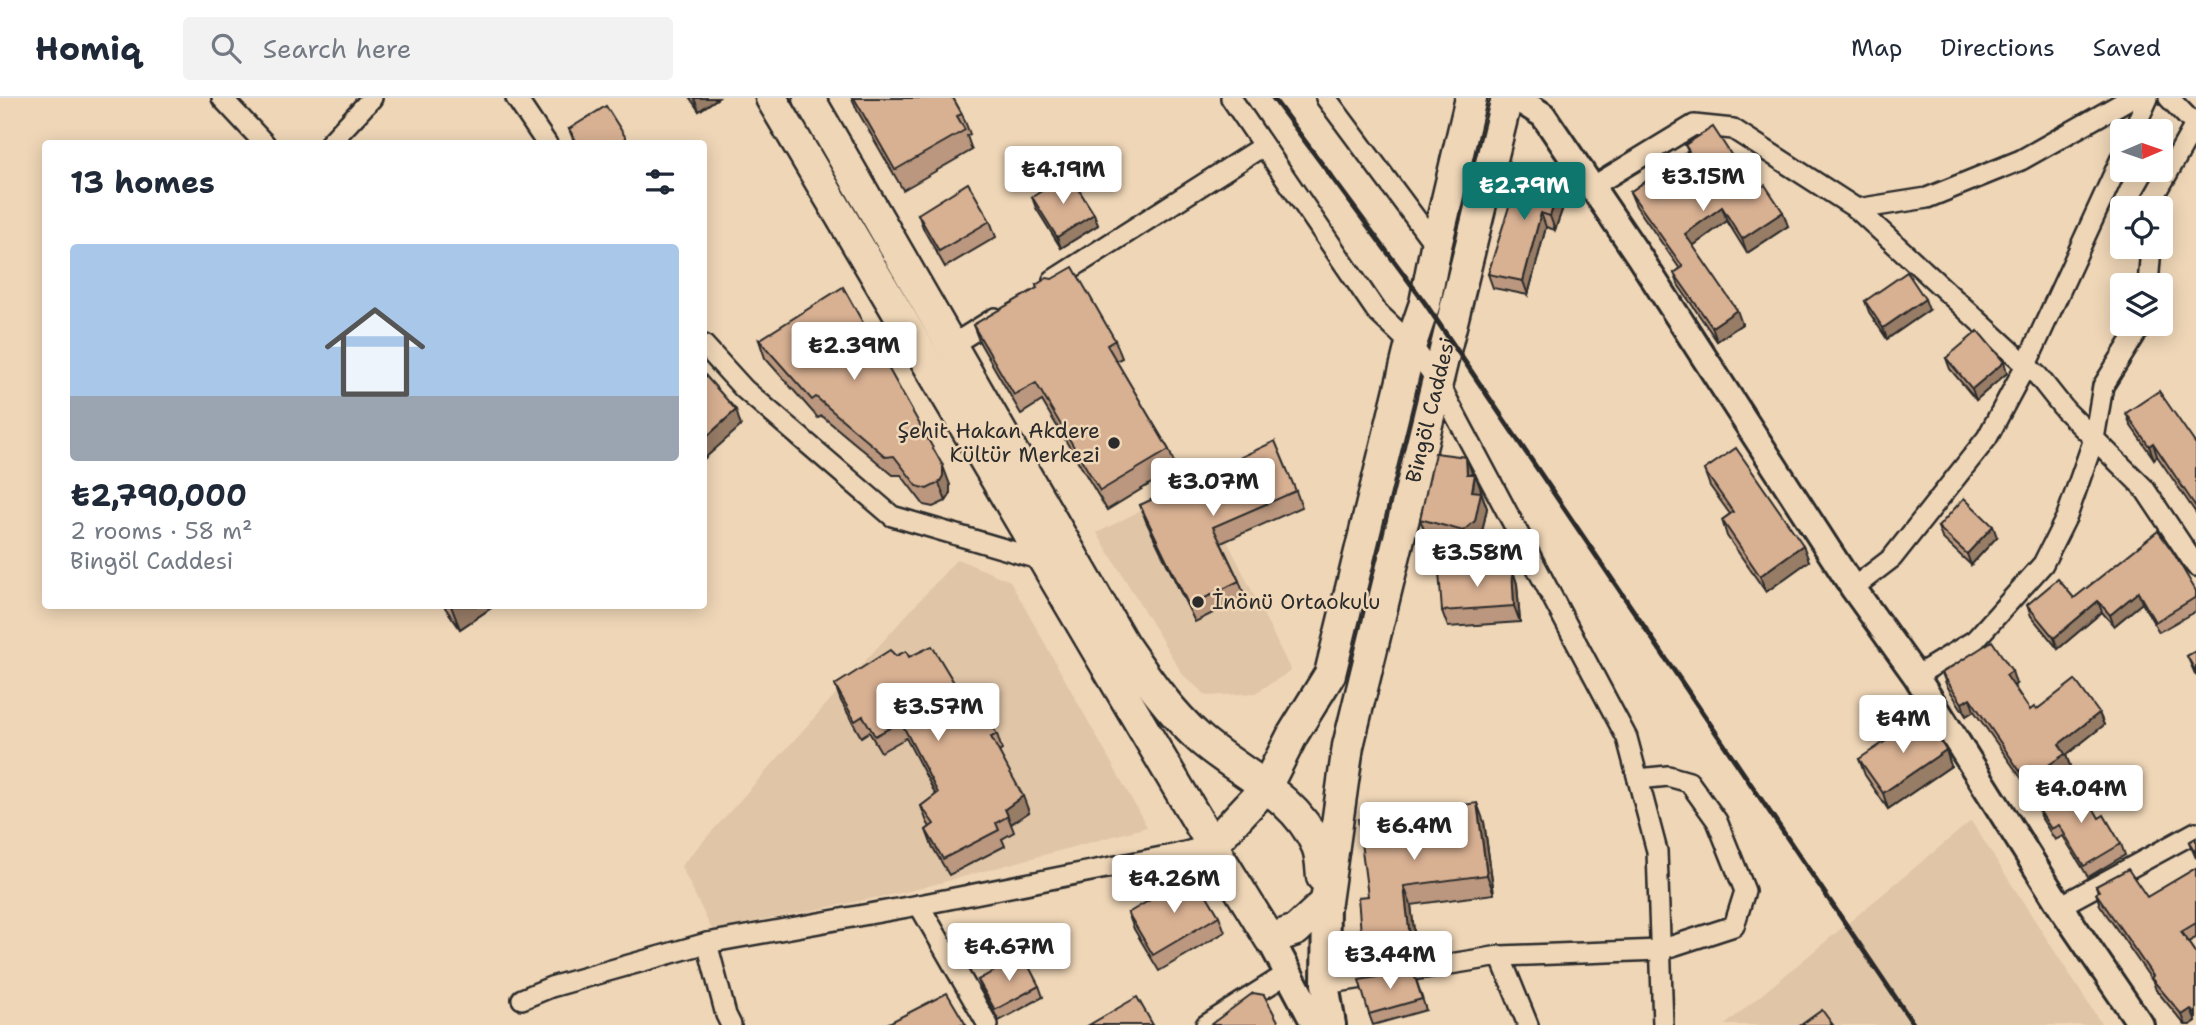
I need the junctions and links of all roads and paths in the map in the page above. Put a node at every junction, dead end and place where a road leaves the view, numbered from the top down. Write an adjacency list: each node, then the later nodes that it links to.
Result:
1 (222, 98): 16 (street)
2 (372, 98): 17 (street)
3 (516, 98): 18 (street)
4 (771, 98): 34 (main road)
5 (809, 98): 29 (main road)
6 (1231, 98): 19 (street)
7 (1326, 98): 24 (street)
8 (1507, 98): 32 (main road, Bingöl Caddesi)
9 (1516, 98): 21 (street)
10 (2131, 98): 23 (street)
11 (2148, 98): 14 (street)
12 (2169, 98): 15 (street)
13 (1478, 101): 24 (main road, Bingöl Caddesi)
14 (2138, 119)
15 (2195, 125): 22 (street)
16 (261, 140)
17 (333, 140)
18 (544, 140)
19 (1263, 146): 25 (street); 28 (street)
20 (2110, 182): 31 (street)
21 (1592, 187): 23 (street); 36 (street)
22 (2155, 196)
23 (1857, 209): 31 (street)
24 (1436, 246): 28 (main road, Bingöl Caddesi)
25 (1034, 293)
26 (1010, 308): 29 (street)
27 (2134, 336): 33 (street)
28 (1411, 344): 32 (street); 39 (main road, Bingöl Caddesi)
29 (952, 345): 39 (main road)
30 (707, 348): 34 (street)
31 (2026, 365): 33 (street); 36 (street)
32 (1438, 382): 38 (street); 42 (main road, Bingöl Caddesi)
33 (2094, 439): 35 (street); 37 (street)
34 (1042, 560): 41 (main road)
35 (2196, 566)
36 (1853, 588): 37 (street)
37 (1916, 676): 44 (street)
38 (1638, 779): 47 (street); 47 (street)
39 (1266, 786): 41 (main road, Bingöl Caddesi); 42 (main road)
40 (2196, 832): 44 (street)
41 (1212, 845): 43 (street); 45 (main road)
42 (1325, 902): 45 (main road); 50 (main road)
43 (919, 905): 46 (street); 53 (street)
44 (2060, 906): 59 (street)
45 (1269, 939): 49 (main road)
46 (707, 943): 51 (street); 52 (street)
47 (1660, 950): 48 (street); 58 (street)
48 (1500, 956): 50 (street); 57 (street)
49 (1288, 973): 54 (street); 55 (main road)
50 (1325, 984): 56 (main road)
51 (522, 999)
52 (731, 1025)
53 (988, 1025)
54 (1206, 1025)
55 (1316, 1025)
56 (1332, 1025)
57 (1528, 1025)
58 (1663, 1025)
59 (2141, 1025)

